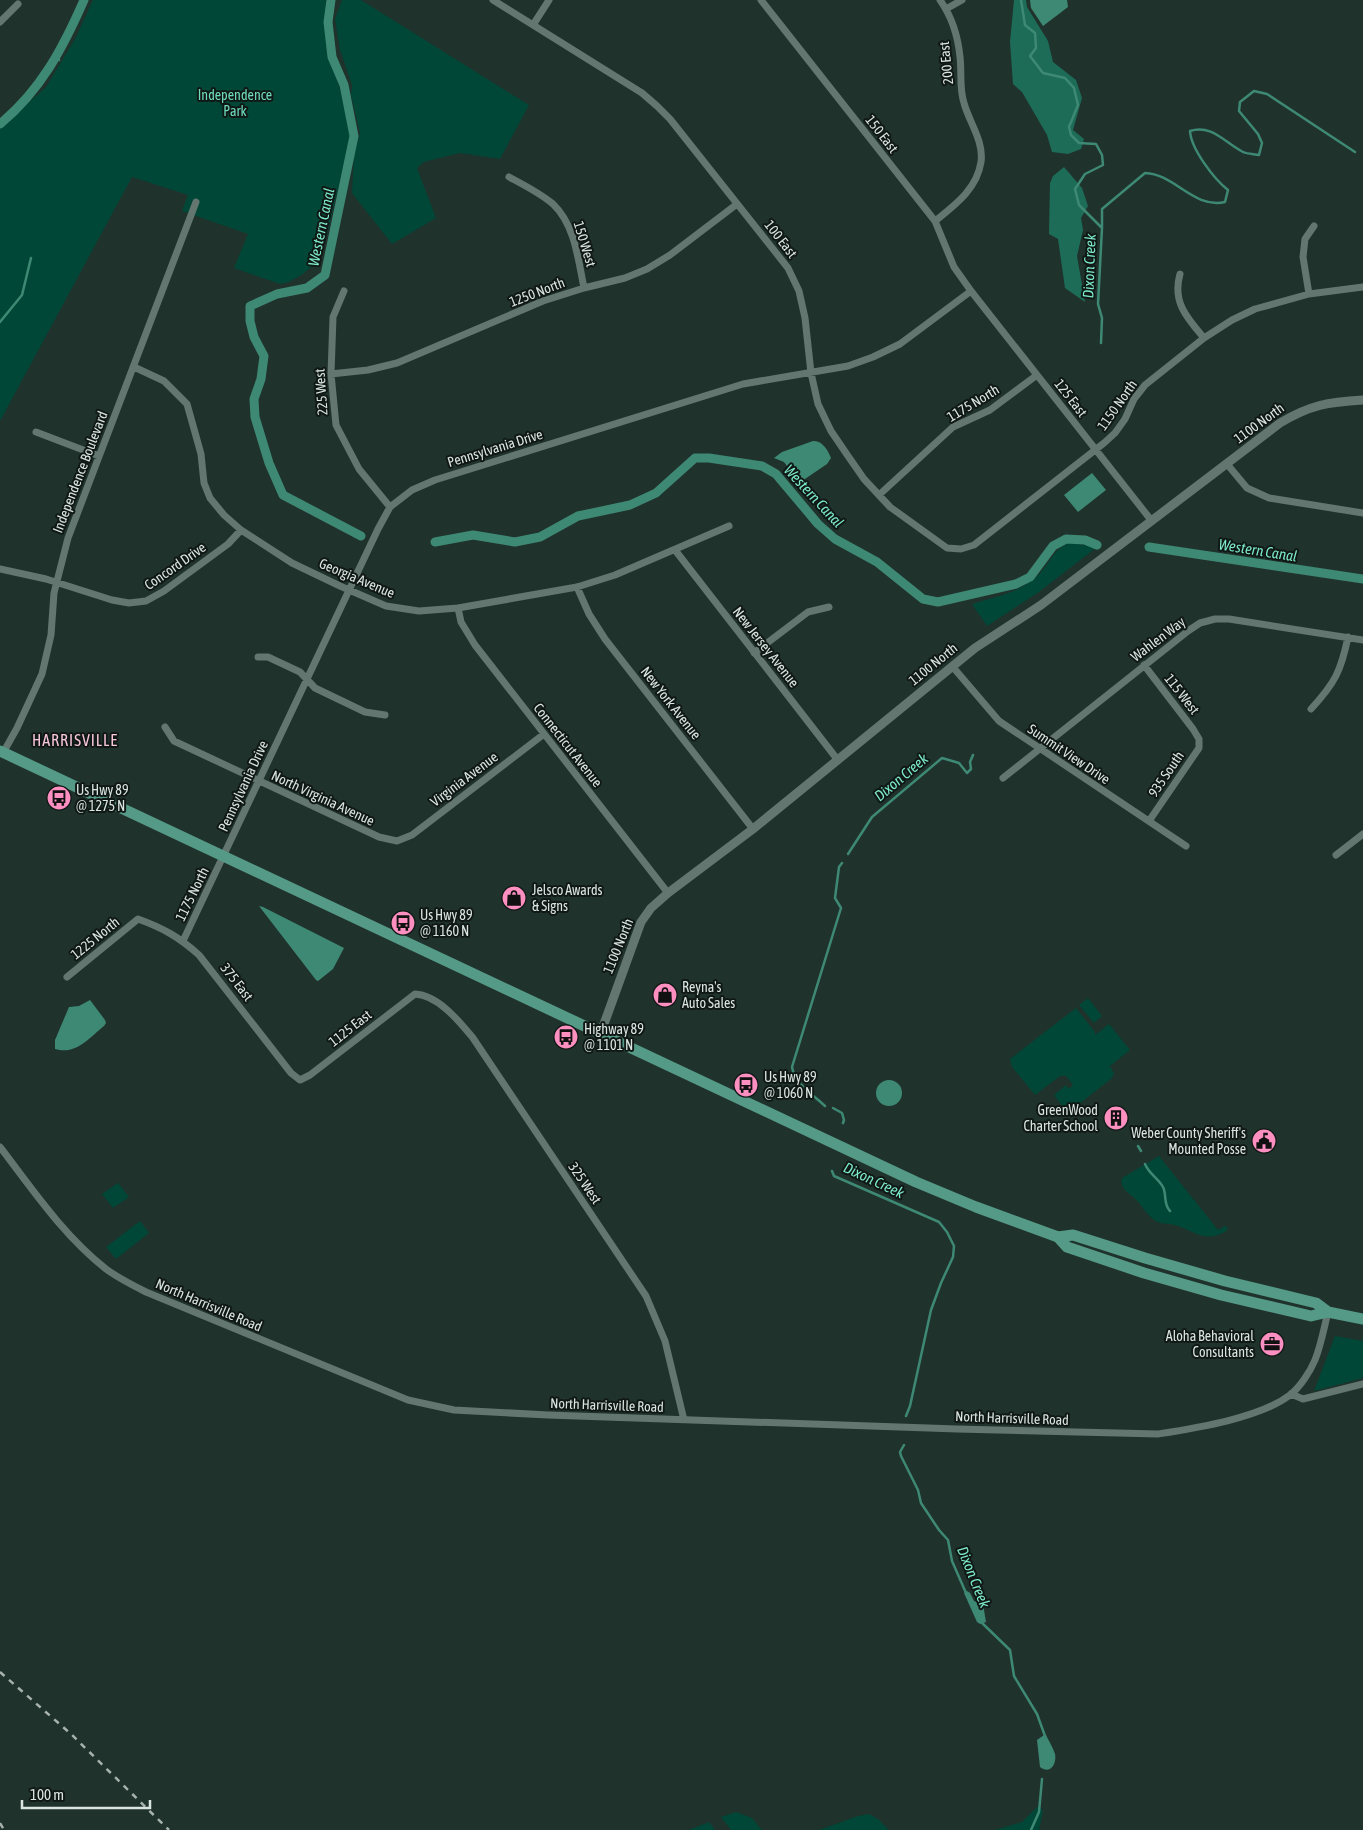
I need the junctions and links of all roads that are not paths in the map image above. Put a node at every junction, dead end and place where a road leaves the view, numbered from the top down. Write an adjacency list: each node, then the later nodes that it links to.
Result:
1 (492, 0): 9 (street, 100 East)
2 (549, 0): 9 (street)
3 (762, 0): 13 (street, 150 East)
4 (940, 0): 7 (street, 200 East)
5 (962, 0): 7 (street)
6 (18, 4): 8 (street)
7 (946, 9): 13 (street, 200 East)
8 (0, 22)
9 (533, 25): 12 (street, 100 East)
10 (509, 177): 17 (street, 150 West)
11 (196, 202): 22 (street, Independence Boulevard)
12 (738, 204): 17 (street, 1250 North); 23 (street, 100 East)
13 (935, 221): 19 (street, 150 East)
14 (1314, 226): 20 (street)
15 (1180, 274): 21 (street)
16 (1363, 287): 20 (street, 1150 North)
17 (584, 288): 24 (street, 1250 North)
18 (344, 291): 24 (street, 225 West)
19 (971, 291): 23 (street, Pennsylvania Drive); 25 (street, 125 East)
20 (1309, 294): 21 (street, 1150 North)
21 (1204, 338): 28 (street, 1150 North)
22 (134, 367): 29 (street, Independence Boulevard); 36 (street, Georgia Avenue)
23 (811, 373): 31 (street, 100 East); 32 (street, Pennsylvania Drive)
24 (331, 374): 32 (street, 225 West)
25 (1036, 374): 28 (street, 125 East); 31 (street, 1175 North)
26 (1363, 400): 30 (street, 1100 North)
27 (36, 432): 29 (street)
28 (1096, 451): 34 (street, 125 East); 37 (street, 1150 North)
29 (99, 456): 40 (street, Independence Boulevard)
30 (1227, 464): 33 (street); 34 (street, 1100 North)
31 (879, 495): 37 (street, 100 East)
32 (390, 507): 42 (street, Pennsylvania Drive)
33 (1363, 513)
34 (1151, 520): 50 (street, 1100 North)
35 (729, 526): 38 (street, Georgia Avenue)
36 (241, 530): 40 (street, Concord Drive); 42 (street, Georgia Avenue)
37 (961, 549)
38 (675, 550): 41 (street, Georgia Avenue); 47 (street, New Jersey Avenue)
39 (0, 569): 40 (street, Concord Drive)
40 (57, 582): 58 (street, Independence Boulevard)
41 (577, 587): 44 (street, Georgia Avenue); 63 (street, New York Avenue)
42 (349, 591): 44 (street, Georgia Avenue); 51 (street, Pennsylvania Drive)
43 (829, 607): 47 (street)
44 (458, 608): 55 (street, Connecticut Avenue)
45 (1348, 637): 46 (street, Wahlen Way); 49 (street, Wahlen Way); 52 (street)
46 (1363, 640)
47 (754, 653): 59 (street, New Jersey Avenue)
48 (258, 656): 51 (street)
49 (1144, 665): 56 (street, 115 West); 57 (street, Wahlen Way)
50 (952, 666): 57 (street, Summit View Drive); 59 (street, 1100 North)
51 (307, 680): 53 (street); 61 (street, Pennsylvania Drive)
52 (1311, 709)
53 (385, 715)
54 (165, 727): 61 (street, North Virginia Avenue)
55 (544, 734): 65 (street, Virginia Avenue); 69 (street, Connecticut Avenue)
56 (1199, 738): 62 (street, 935 South)
57 (1039, 749): 60 (street, Wahlen Way); 62 (street, Summit View Drive)
58 (1, 752): 68 (main road)
59 (837, 759): 63 (street, 1100 North)
60 (1003, 778)
61 (259, 782): 65 (street, North Virginia Avenue); 68 (street, Pennsylvania Drive)
62 (1148, 821): 66 (street, Summit View Drive)
63 (753, 829): 69 (street, 1100 North)
64 (1363, 834): 67 (street)
65 (397, 842)
66 (1186, 846)
67 (1336, 855)
68 (224, 858): 71 (street, 1175 North); 74 (main road)
69 (668, 893): 74 (street, 1100 North)
70 (138, 919): 71 (street, 375 East); 72 (street, 1225 North)
71 (183, 941): 75 (street, 375 East)
72 (67, 977)
73 (415, 994): 75 (street, 1125 East); 81 (street, 325 West)
74 (600, 1035): 77 (main road)
75 (300, 1080)
76 (0, 1147): 81 (street, North Harrisville Road)
77 (1328, 1312): 78 (main road); 80 (street, North Harrisville Road)
78 (1363, 1319)
79 (1363, 1384): 80 (street)
80 (1291, 1394): 81 (street, North Harrisville Road)
81 (684, 1420)

